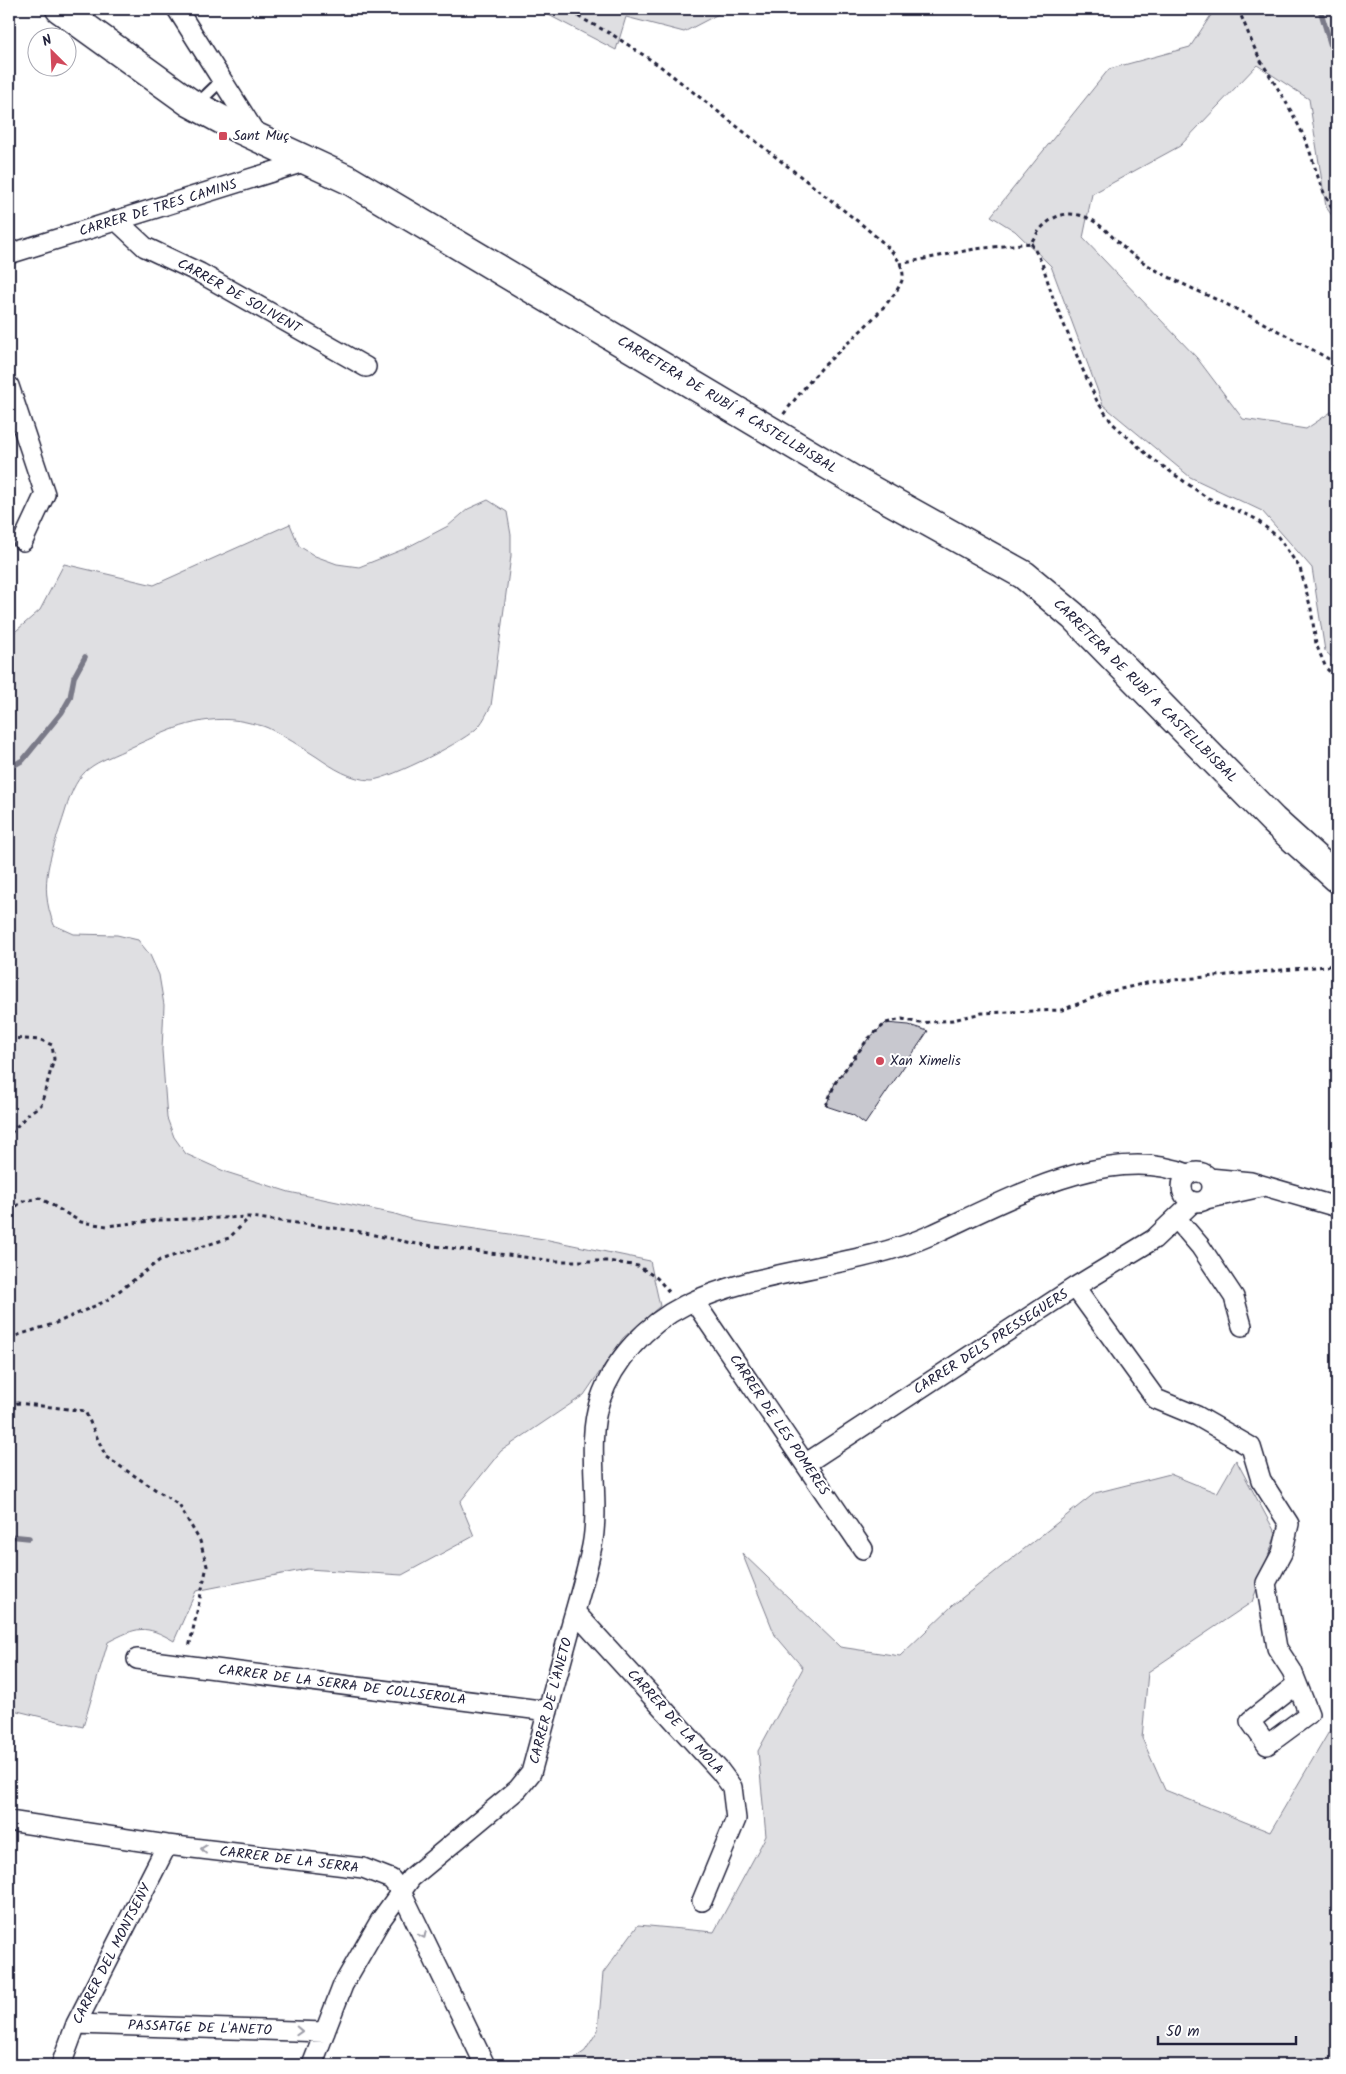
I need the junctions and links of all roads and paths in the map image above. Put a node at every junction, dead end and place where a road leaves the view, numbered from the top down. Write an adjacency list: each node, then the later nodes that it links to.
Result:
1 (60, 9): 6 (street, CARRETERA DE RUBÍ A CASTELLBISBAL)
2 (177, 9): 5 (street)
3 (564, 9): 13 (path)
4 (1238, 9): 9 (path)
5 (222, 80): 6 (lane); 7 (street)
6 (195, 105): 7 (street, CARRETERA DE RUBÍ A CASTELLBISBAL)
7 (258, 138): 8 (street, CARRETERA DE RUBÍ A CASTELLBISBAL)
8 (307, 161): 10 (street, CARRER DE TRES CAMINS); 17 (street, CARRETERA DE RUBÍ A CASTELLBISBAL)
9 (1337, 214)
10 (116, 220): 12 (street, CARRER DE TRES CAMINS); 15 (street, CARRER DE SOLIVENT)
11 (1031, 243): 13 (path); 14 (path); 19 (path)
12 (9, 254)
13 (899, 264): 17 (path)
14 (1337, 364)
15 (366, 367)
16 (9, 386): 18 (street)
17 (771, 431): 20 (street, CARRETERA DE RUBÍ A CASTELLBISBAL)
18 (23, 541)
19 (1337, 679)
20 (1337, 878)
21 (1337, 965): 23 (path)
22 (9, 1038): 24 (path)
23 (826, 1106)
24 (9, 1135)
25 (1262, 1187): 26 (street); 26 (street); 27 (street)
26 (1190, 1192): 30 (street); 32 (street, CARRER DE L'ANETO)
27 (1337, 1207)
28 (9, 1211): 29 (path)
29 (250, 1217): 32 (path); 34 (path)
30 (1176, 1218): 31 (street, CARRER DELS PRESSEGUERS); 33 (street)
31 (1075, 1287): 36 (street, CARRER DELS PRESSEGUERS); 41 (street)
32 (688, 1303): 36 (street, CARRER DE LES POMERES); 38 (street, CARRER DE L'ANETO)
33 (1242, 1326)
34 (9, 1338)
35 (9, 1407): 40 (path)
36 (805, 1464): 37 (street, CARRER DE LES POMERES)
37 (863, 1549)
38 (575, 1612): 42 (street, CARRER DE L'ANETO); 46 (street, CARRER DE LA MOLA)
39 (137, 1659): 40 (street, CARRER DE LA SERRA DE COLLSEROLA)
40 (179, 1664): 42 (street, CARRER DE LA SERRA DE COLLSEROLA)
41 (1297, 1684)
42 (548, 1711): 45 (street, CARRER DE L'ANETO)
43 (9, 1821): 44 (street, CARRER DE LA SERRA)
44 (167, 1845): 45 (street, CARRER DE LA SERRA, one-way to 44); 47 (street, CARRER DEL MONTSENY)
45 (402, 1891): 48 (street, CARRER DE L'ANETO); 51 (street, CARRER DE LA SERRA, one-way to 51)
46 (702, 1901)
47 (76, 2024): 48 (street, PASSATGE DE L'ANETO, one-way to 48); 49 (street, CARRER DEL MONTSENY)
48 (325, 2032): 50 (street, CARRER DE L'ANETO)
49 (61, 2065)
50 (312, 2065)
51 (485, 2065)

